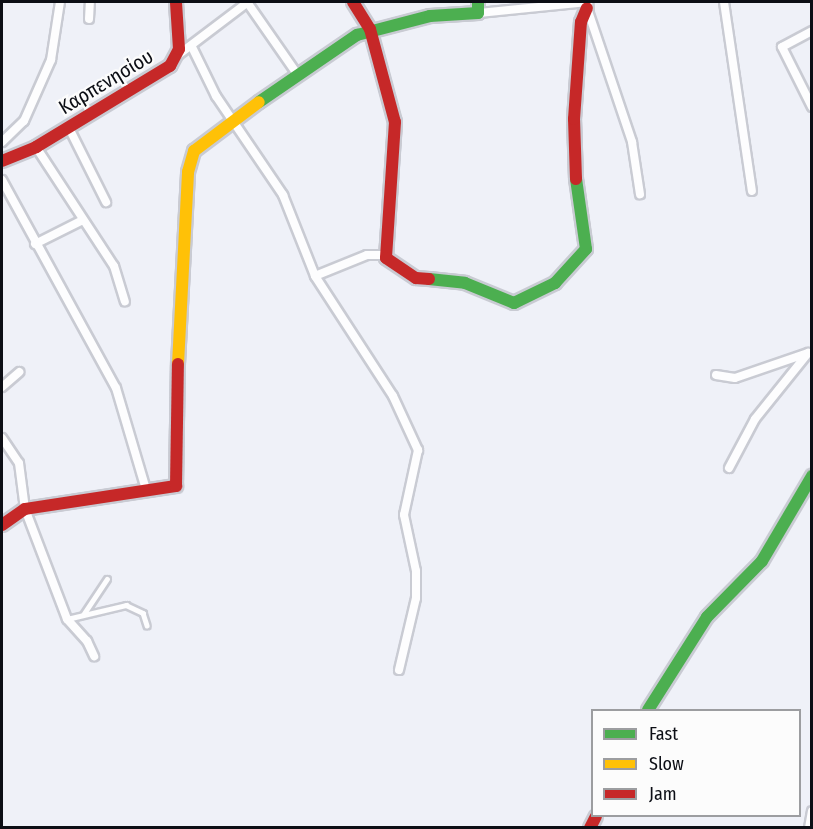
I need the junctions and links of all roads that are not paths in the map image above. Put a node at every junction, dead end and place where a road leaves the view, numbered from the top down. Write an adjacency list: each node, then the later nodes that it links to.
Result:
1 (60, 2): 18 (street)
2 (90, 2): 9 (street)
3 (176, 2): 13 (street, Καρπενησίου)
4 (247, 2): 12 (street); 14 (street)
5 (353, 2): 10 (street)
6 (724, 2): 22 (street)
7 (586, 3): 8 (street); 23 (street); 27 (street)
8 (478, 7): 10 (street)
9 (89, 20)
10 (370, 29): 14 (street); 27 (street)
11 (812, 31): 15 (street)
12 (192, 46): 13 (street); 16 (street)
13 (178, 55): 17 (street, Καρπενησίου)
14 (297, 74): 16 (street)
15 (812, 107)
16 (234, 121): 28 (street); 37 (street)
17 (69, 128): 19 (street, Καρπενησίου); 24 (street)
18 (2, 142)
19 (36, 147): 20 (street, Καρπενησίου); 25 (street)
20 (2, 161)
21 (2, 180): 26 (street)
22 (752, 191)
23 (640, 194)
24 (106, 202)
25 (81, 221): 26 (street); 29 (street)
26 (35, 244): 37 (street)
27 (385, 255): 28 (street)
28 (315, 276): 45 (street)
29 (125, 301)
30 (810, 353): 32 (street); 35 (street)
31 (19, 372): 33 (street)
32 (716, 375)
33 (2, 387)
34 (3, 441): 38 (street)
35 (729, 468)
36 (812, 476): 46 (street)
37 (146, 489): 38 (street)
38 (25, 509): 39 (street); 42 (street)
39 (2, 525)
40 (107, 579): 41 (lane)
41 (83, 615): 42 (lane); 43 (lane)
42 (68, 619): 44 (street)
43 (147, 625)
44 (94, 656)
45 (399, 670)
46 (649, 709)
47 (812, 811): 48 (street)
48 (809, 828)

